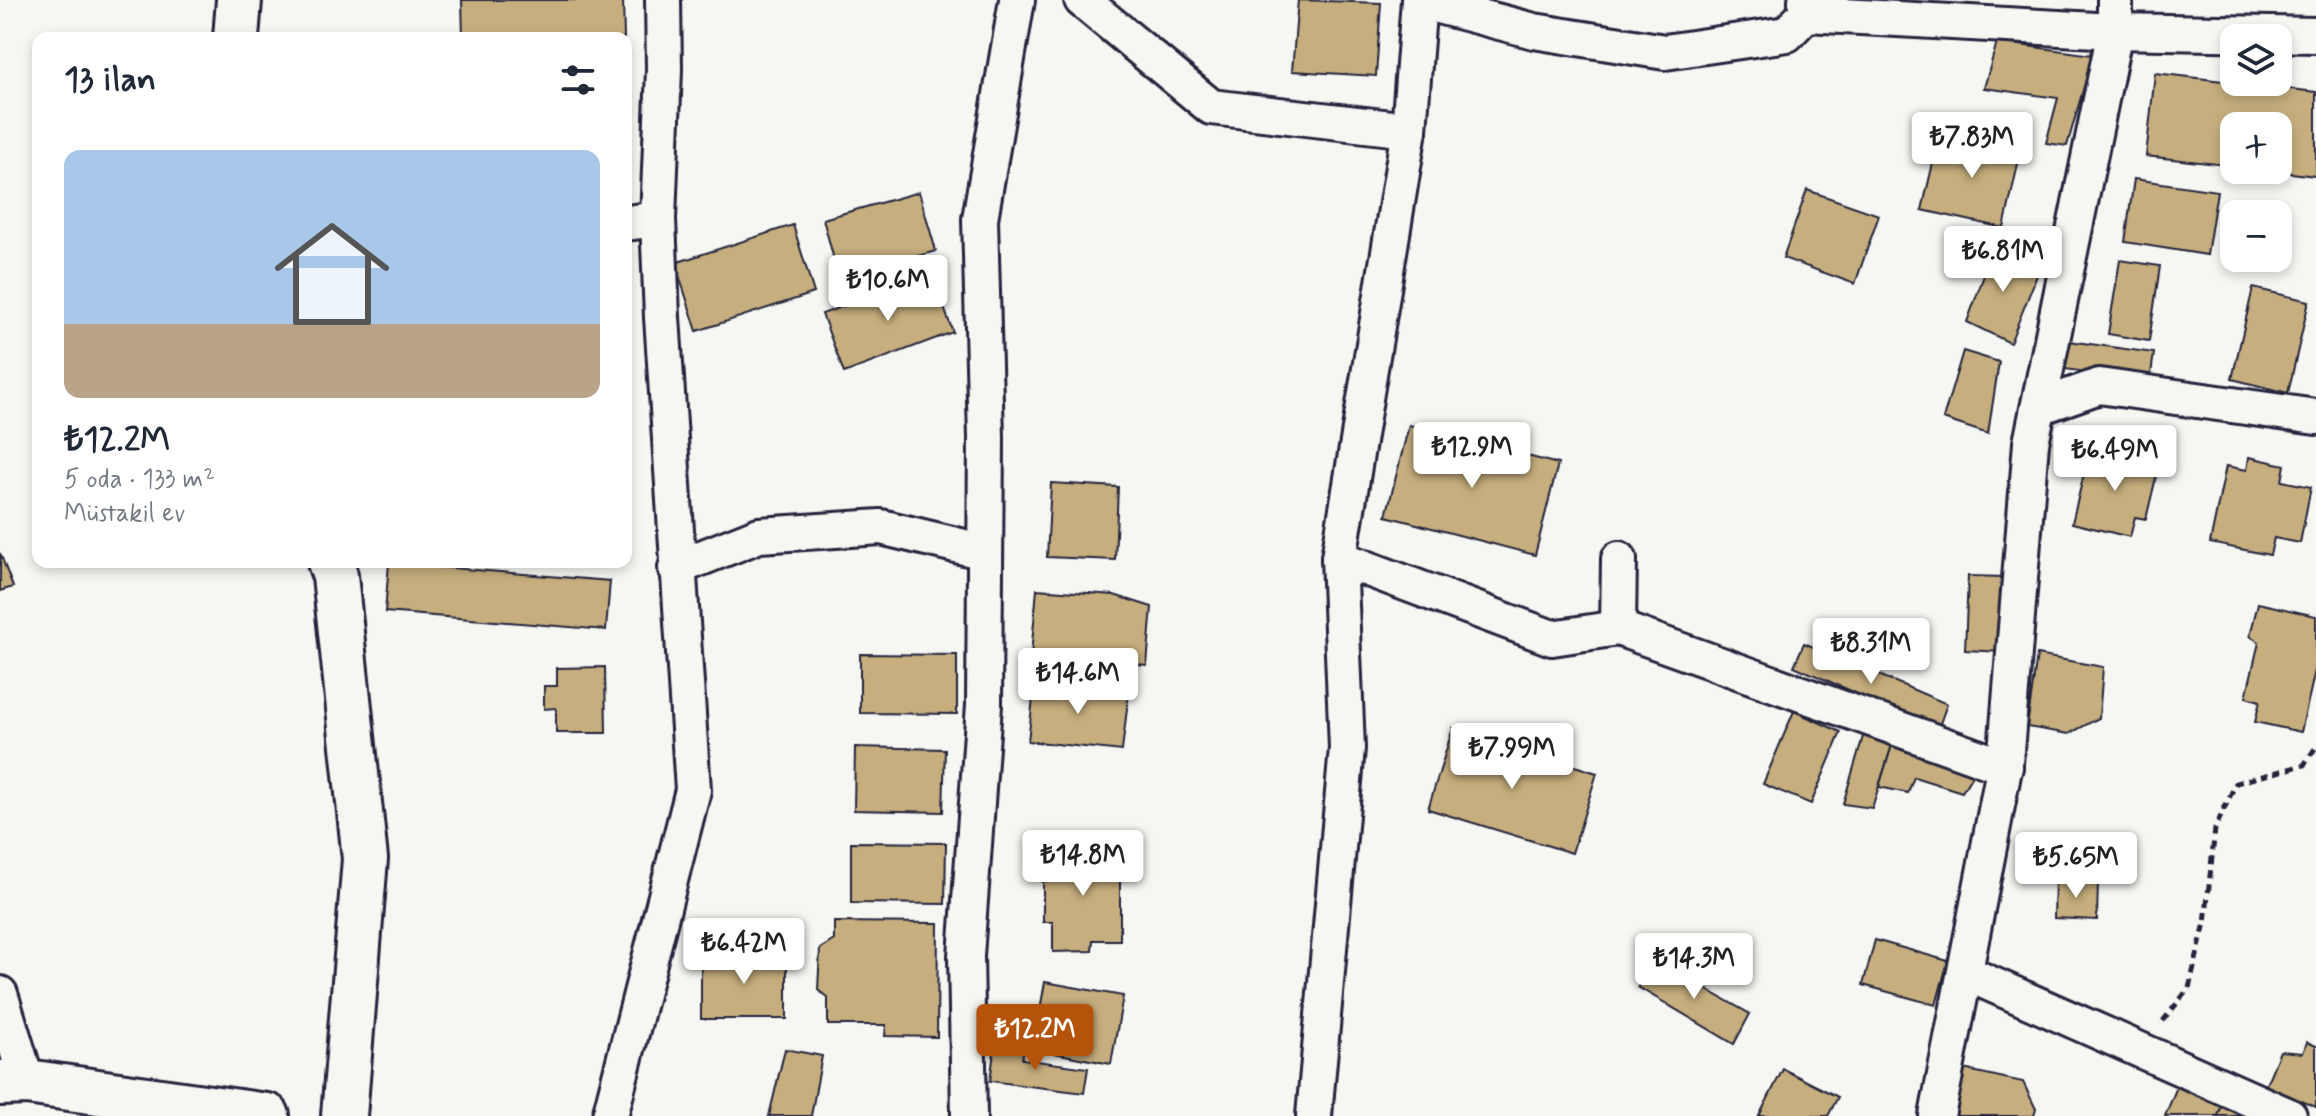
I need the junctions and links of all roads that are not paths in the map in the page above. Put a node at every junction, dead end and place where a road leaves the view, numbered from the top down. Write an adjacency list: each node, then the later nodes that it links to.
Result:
1 (239, 0): 8 (main road)
2 (663, 0): 11 (street)
3 (1017, 0): 14 (street)
4 (1082, 0): 10 (street)
5 (1419, 1): 6 (street); 10 (street)
6 (1806, 7): 7 (street)
7 (2115, 16): 9 (street); 12 (street)
8 (236, 32)
9 (2316, 35)
10 (1409, 130): 15 (street)
11 (642, 221): 18 (street)
12 (2039, 407): 13 (street); 20 (street)
13 (2316, 417)
14 (985, 552): 18 (street); 27 (street)
15 (1339, 558): 19 (street); 28 (street)
16 (1619, 559): 19 (street)
17 (332, 568): 25 (main road)
18 (676, 568): 26 (street)
19 (1618, 628): 20 (street)
20 (2005, 767): 21 (street)
21 (1966, 973): 29 (street); 30 (street)
22 (0, 994): 23 (street)
23 (13, 1082): 24 (main road)
24 (267, 1116)
25 (344, 1116)
26 (610, 1116)
27 (969, 1116)
28 (1314, 1116)
29 (1937, 1116)
30 (2289, 1116)

